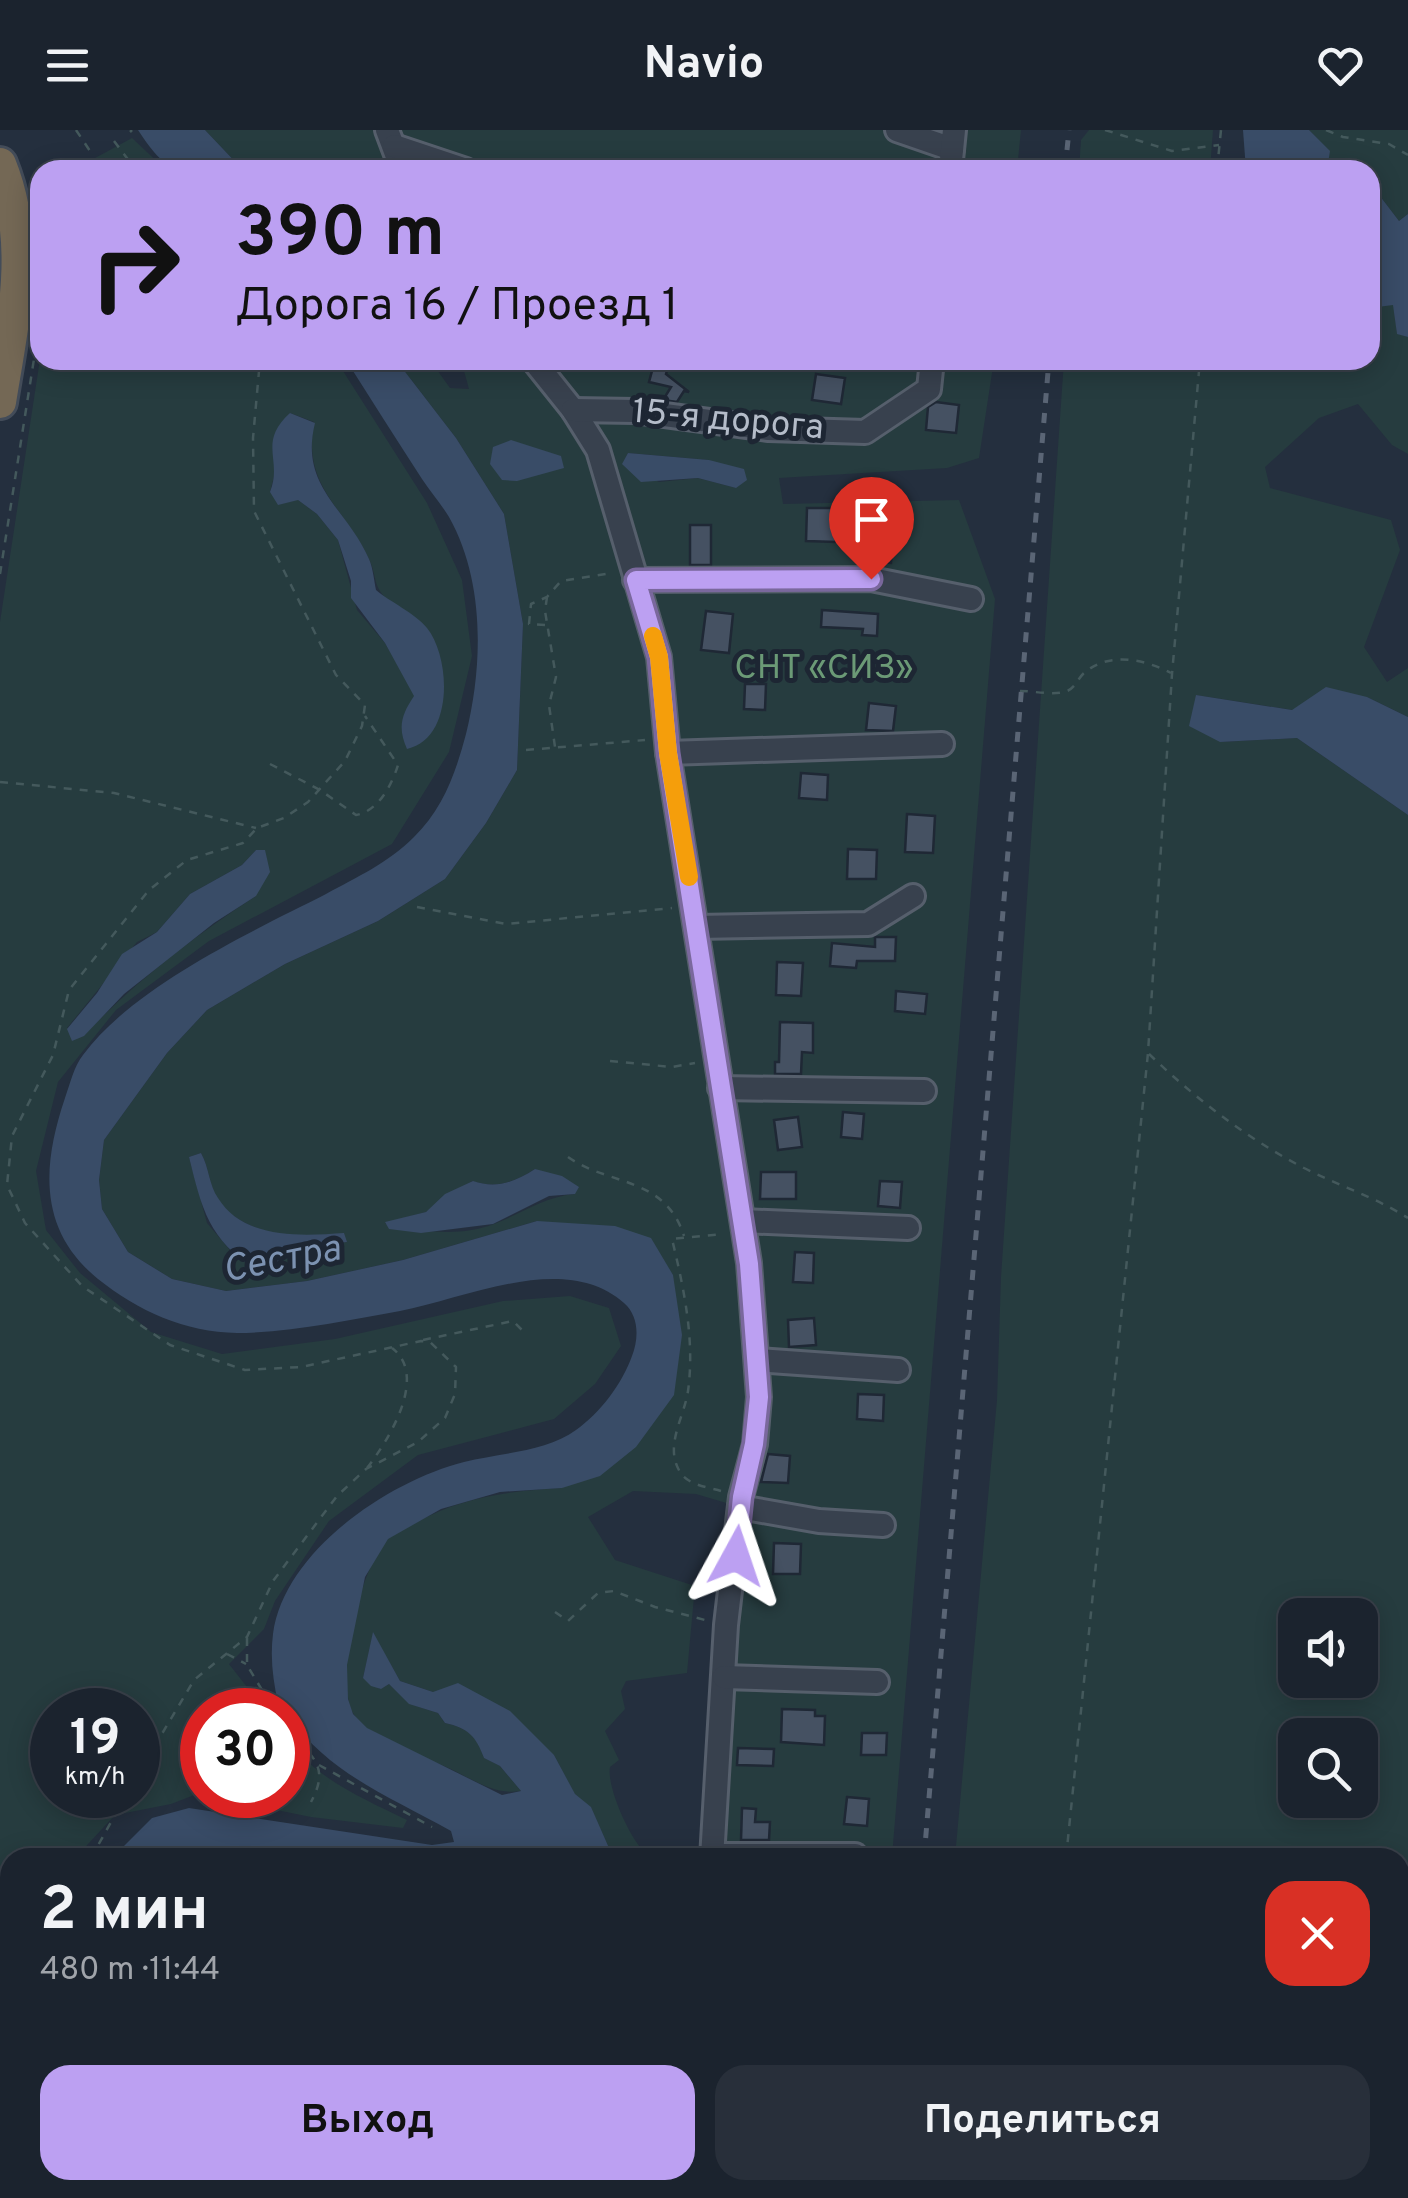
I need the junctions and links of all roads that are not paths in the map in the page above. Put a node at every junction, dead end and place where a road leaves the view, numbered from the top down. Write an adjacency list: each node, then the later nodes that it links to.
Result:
1 (897, 130): 3 (street)
2 (390, 138): 4 (street)
3 (952, 150)
4 (442, 160)
5 (0, 168): 6 (highway); 9 (highway)
6 (0, 271)
7 (541, 370): 10 (street)
8 (931, 370): 10 (street, 15-я дорога)
9 (0, 402)
10 (573, 410): 11 (street)
11 (634, 575): 12 (street); 14 (street)
12 (971, 599)
13 (942, 744): 14 (street)
14 (667, 746): 16 (street)
15 (913, 896): 16 (street)
16 (695, 917): 17 (street)
17 (720, 1088): 18 (street); 19 (street)
18 (924, 1091)
19 (744, 1226): 20 (street); 21 (street)
20 (908, 1228)
21 (757, 1360): 22 (street); 23 (street)
22 (898, 1370)
23 (741, 1502): 24 (street); 25 (street)
24 (883, 1526)
25 (724, 1677): 26 (street); 27 (street)
26 (877, 1682)
27 (713, 1848)

